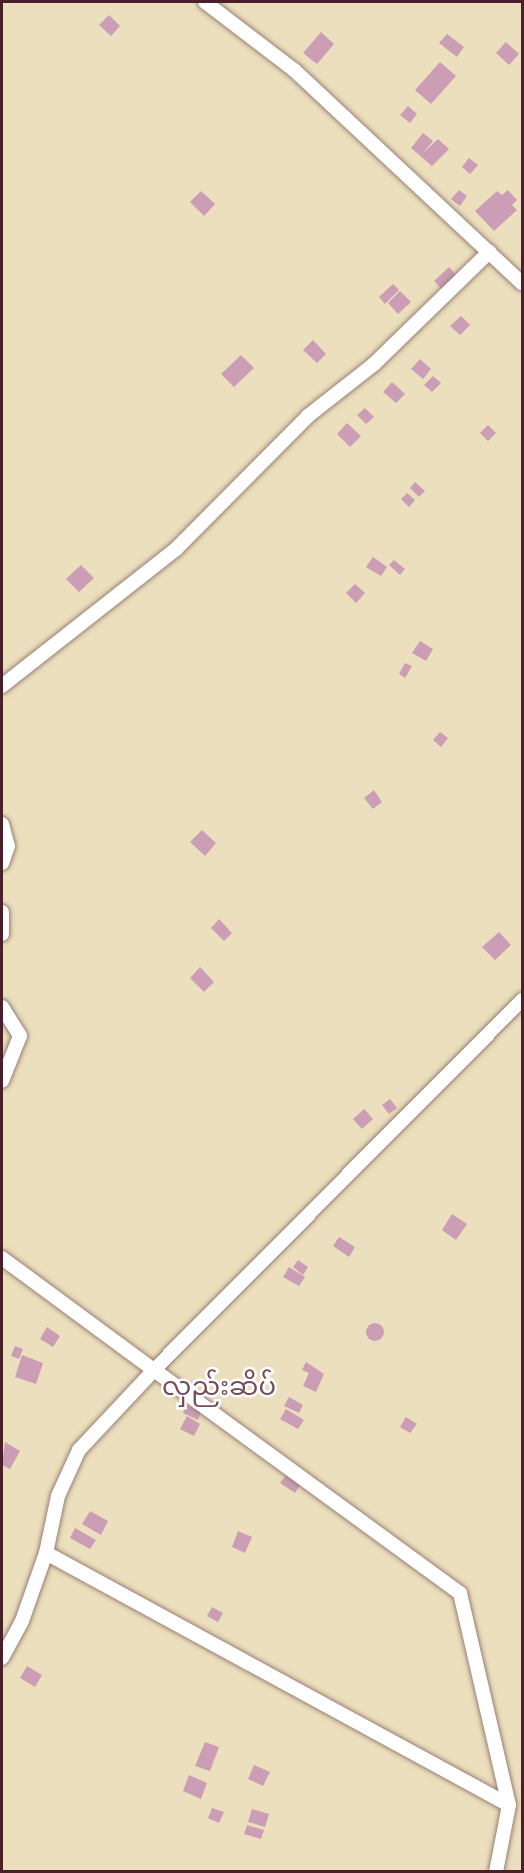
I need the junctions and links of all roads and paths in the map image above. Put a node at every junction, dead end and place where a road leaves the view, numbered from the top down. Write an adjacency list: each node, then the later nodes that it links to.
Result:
1 (206, 2): 2 (street)
2 (489, 252): 3 (street); 4 (street)
3 (522, 283)
4 (2, 686)
5 (2, 824): 6 (street)
6 (2, 864)
7 (2, 912): 8 (street)
8 (2, 934)
9 (522, 1000): 13 (street)
10 (2, 1007): 11 (street)
11 (2, 1081)
12 (2, 1258): 13 (street)
13 (154, 1370): 14 (street); 16 (street)
14 (46, 1553): 15 (street); 16 (street)
15 (2, 1658)
16 (509, 1805): 17 (street)
17 (496, 1872)

